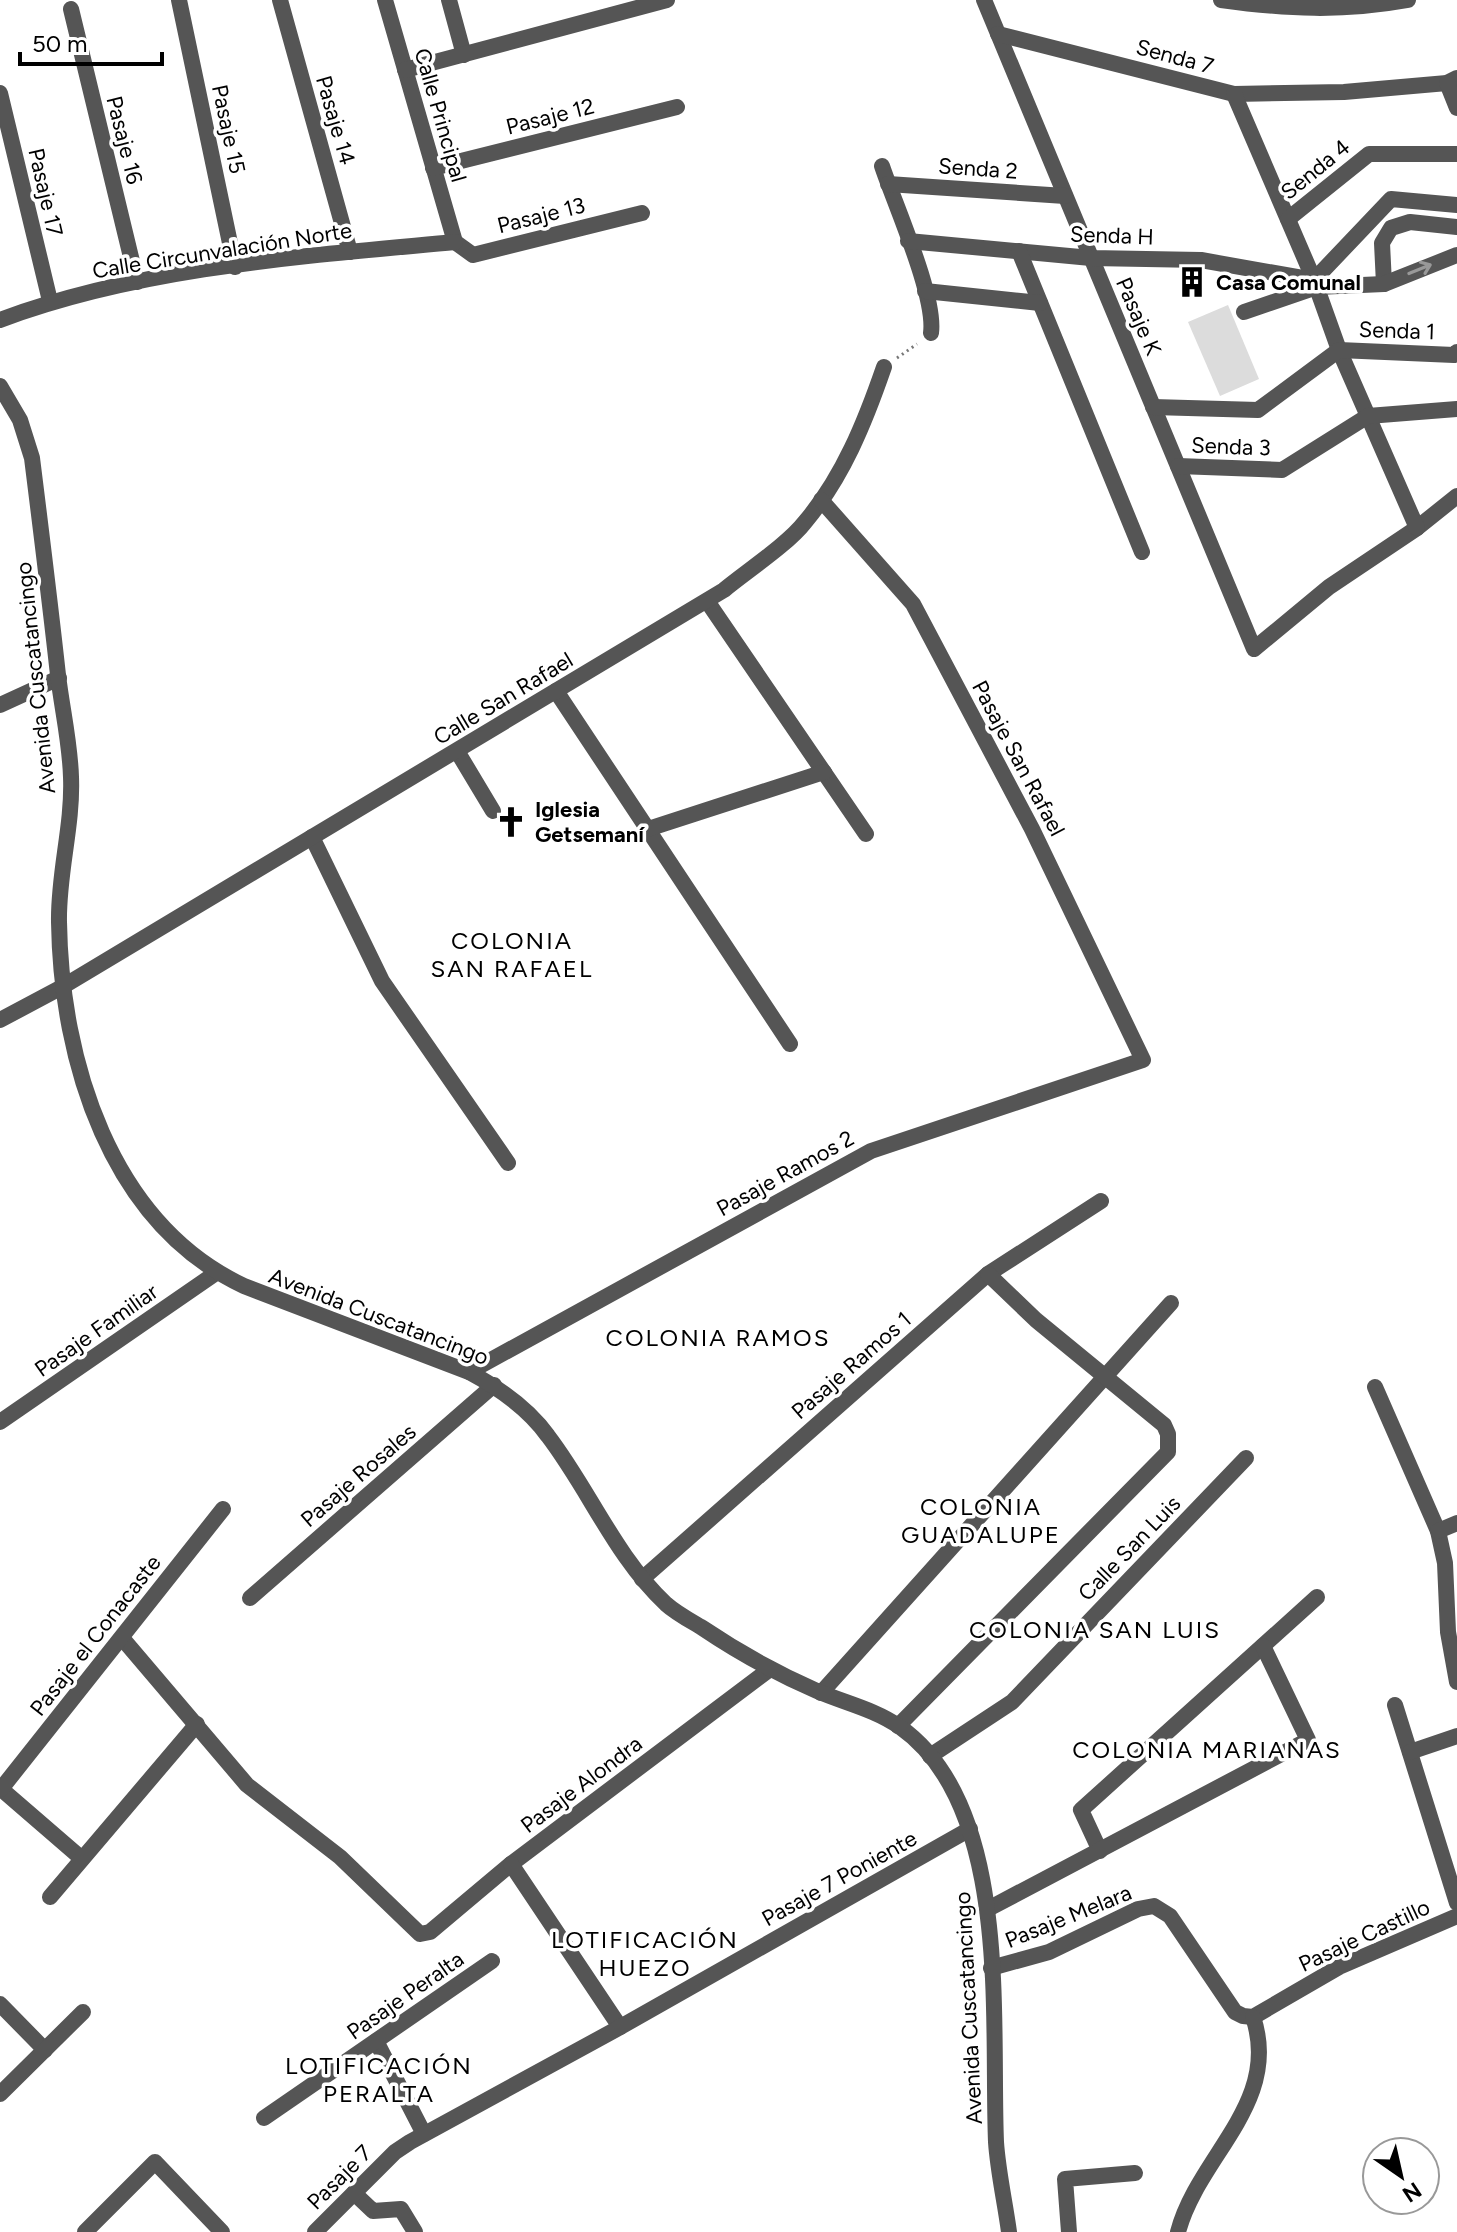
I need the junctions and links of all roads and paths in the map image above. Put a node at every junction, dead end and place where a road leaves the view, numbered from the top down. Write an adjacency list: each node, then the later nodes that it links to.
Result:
1 (179, 0): 34 (street, Pasaje 15)
2 (280, 0): 31 (street, Pasaje 14)
3 (385, 0): 13 (street, Calle Principal)
4 (449, 0): 12 (street)
5 (667, 0): 12 (street)
6 (984, 0): 11 (street, Pasaje K)
7 (1221, 0): 9 (street)
8 (1408, 0): 9 (street)
9 (1305, 4)
10 (71, 9): 35 (street, Pasaje 16)
11 (998, 34): 16 (street, Senda 7); 23 (street, Pasaje K)
12 (464, 55): 13 (street)
13 (405, 70): 21 (street, Calle Principal)
14 (1452, 80): 16 (street, Senda 7); 18 (street)
15 (0, 93): 39 (street, Pasaje 17)
16 (1234, 94): 26 (street)
17 (677, 107): 21 (street, Pasaje 12)
18 (1457, 108)
19 (1457, 154): 26 (street, Senda 4)
20 (882, 166): 22 (street)
21 (433, 168): 29 (street, Calle Principal)
22 (888, 184): 23 (street, Senda 2); 28 (street)
23 (1065, 196): 33 (street, Pasaje K)
24 (1457, 205): 36 (street)
25 (642, 213): 29 (street, Pasaje 13)
26 (1288, 219): 36 (street)
27 (1457, 227): 37 (street)
28 (908, 241): 30 (street, Senda H); 38 (street)
29 (455, 242): 31 (street, Calle Circunvalación Norte)
30 (1019, 251): 33 (street, Senda H); 40 (street)
31 (350, 252): 34 (street, Calle Circunvalación Norte)
32 (1457, 255): 37 (street, one-way to 32)
33 (1091, 258): 36 (street, Senda H); 48 (street, Pasaje K)
34 (235, 267): 35 (street, Calle Circunvalación Norte)
35 (137, 282): 39 (street, Calle Circunvalación Norte)
36 (1315, 284): 37 (street); 41 (street); 44 (street)
37 (1384, 284)
38 (925, 291): 40 (street); 43 (street)
39 (50, 301): 42 (street, Calle Circunvalación Norte)
40 (1040, 303): 55 (street)
41 (1244, 312)
42 (0, 320)
43 (931, 333): 46 (path)
44 (1339, 350): 45 (street, Senda 1); 48 (street); 50 (street)
45 (1456, 353)
46 (884, 367): 53 (street, Calle San Rafael)
47 (0, 386): 57 (street, Avenida Cuscatancingo)
48 (1153, 407): 51 (street, Pasaje K)
49 (1457, 409): 50 (street)
50 (1368, 416): 51 (street, Senda 3); 54 (street)
51 (1178, 466): 54 (street, Pasaje K)
52 (1457, 496): 54 (street)
53 (821, 500): 56 (street, Calle San Rafael); 69 (street, Pasaje San Rafael)
54 (1417, 528)
55 (1142, 552)
56 (707, 601): 58 (street, Calle San Rafael); 61 (street)
57 (59, 678): 59 (street); 66 (street, Avenida Cuscatancingo)
58 (556, 691): 60 (street, Calle San Rafael); 63 (street)
59 (0, 705)
60 (457, 751): 62 (street); 65 (street, Calle San Rafael)
61 (824, 772): 63 (street); 64 (street)
62 (493, 811)
63 (648, 829): 68 (street)
64 (866, 834)
65 (312, 837): 66 (street, Calle San Rafael); 70 (street)
66 (62, 987): 67 (street, Calle San Rafael); 72 (street, Avenida Cuscatancingo)
67 (0, 1020)
68 (790, 1044)
69 (1143, 1060): 75 (street, Pasaje Ramos 2)
70 (508, 1163)
71 (1101, 1201): 73 (street, Pasaje Ramos 1)
72 (216, 1273): 75 (street, Avenida Cuscatancingo); 79 (street, Pasaje Familiar)
73 (988, 1274): 76 (street); 84 (street, Pasaje Ramos 1)
74 (1171, 1303): 76 (street)
75 (469, 1372): 77 (street, Avenida Cuscatancingo)
76 (1105, 1376): 92 (street); 95 (street)
77 (494, 1385): 84 (street, Avenida Cuscatancingo); 87 (street, Pasaje Rosales)
78 (1375, 1387): 83 (street)
79 (0, 1422)
80 (1246, 1458): 98 (street, Calle San Luis)
81 (223, 1509): 88 (street, Pasaje el Conacaste)
82 (1457, 1523): 83 (street)
83 (1438, 1531): 85 (street)
84 (642, 1579): 90 (street, Avenida Cuscatancingo)
85 (1452, 1579): 91 (street)
86 (1317, 1597): 89 (street)
87 (250, 1598)
88 (122, 1638): 94 (street); 99 (street, Pasaje el Conacaste)
89 (1263, 1646): 101 (street); 101 (street)
90 (770, 1669): 92 (street, Avenida Cuscatancingo); 103 (street, Pasaje Alondra)
91 (1457, 1682)
92 (821, 1693): 95 (street, Avenida Cuscatancingo)
93 (1395, 1705): 97 (street)
94 (197, 1724): 102 (street); 103 (street, Pasaje Alondra)
95 (898, 1726): 98 (street, Avenida Cuscatancingo)
96 (1457, 1736): 97 (street)
97 (1410, 1752): 105 (street)
98 (930, 1756): 100 (street, Avenida Cuscatancingo)
99 (0, 1789): 102 (street)
100 (970, 1829): 106 (street, Avenida Cuscatancingo); 113 (street, Pasaje 7 Poniente)
101 (1100, 1851): 106 (street)
102 (81, 1858): 104 (street)
103 (511, 1864): 113 (street)
104 (50, 1897)
105 (1457, 1903)
106 (988, 1909): 109 (street, Avenida Cuscatancingo)
107 (1457, 1916): 112 (street, Pasaje Castillo)
108 (492, 1961): 114 (street, Pasaje Peralta)
109 (991, 1968): 112 (street, Pasaje Melara); 126 (street, Avenida Cuscatancingo)
110 (0, 2004): 115 (street)
111 (83, 2012): 115 (street)
112 (1251, 2018): 128 (street)
113 (620, 2027): 118 (street, Pasaje 7 Poniente)
114 (376, 2041): 117 (street, Pasaje Peralta); 118 (street)
115 (45, 2050): 116 (street)
116 (0, 2094)
117 (264, 2118)
118 (424, 2134): 119 (street, Pasaje 7 Poniente)
119 (395, 2152): 121 (street, Pasaje 7)
120 (1135, 2173): 127 (street)
121 (354, 2193): 124 (street, Pasaje 7); 125 (street)
122 (85, 2232): 123 (street)
123 (222, 2232)
124 (315, 2232)
125 (415, 2232)
126 (1009, 2232)
127 (1069, 2232)
128 (1178, 2232)

